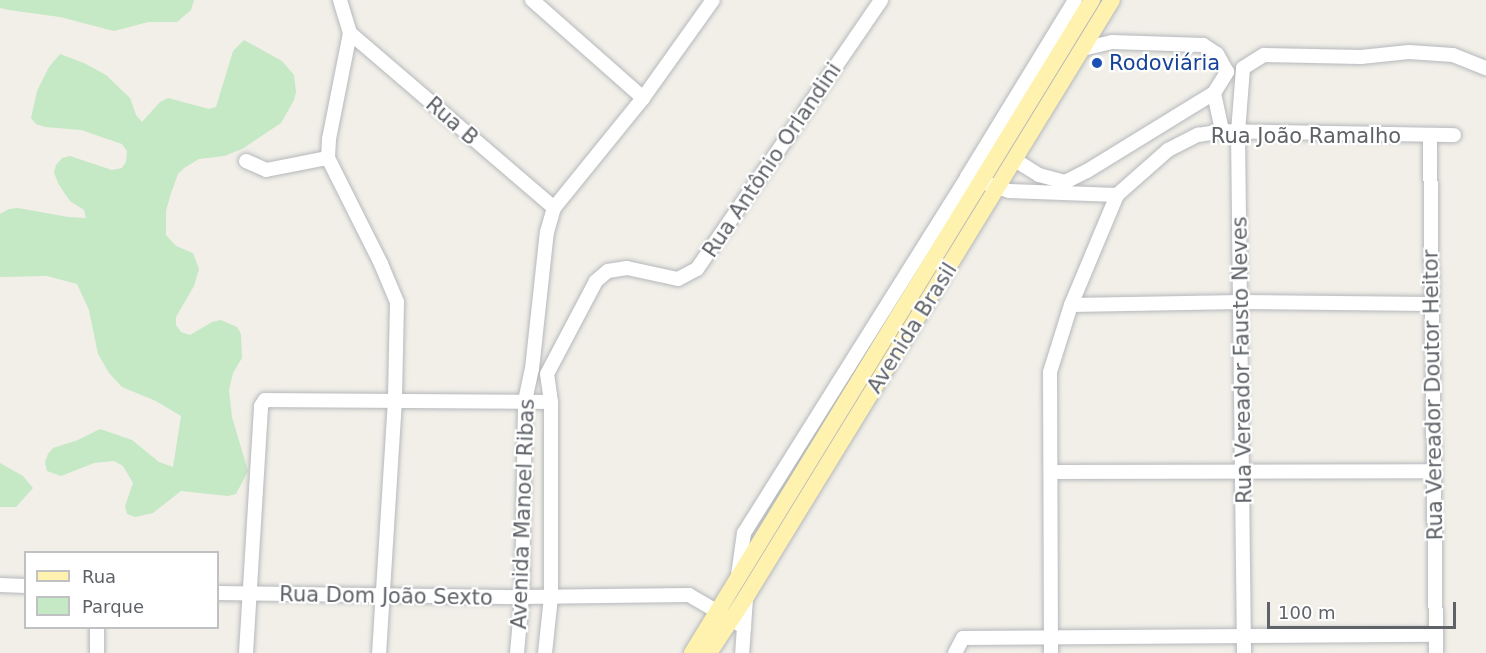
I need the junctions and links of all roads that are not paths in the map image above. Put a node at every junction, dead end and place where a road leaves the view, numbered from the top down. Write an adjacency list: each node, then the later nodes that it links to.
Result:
1 (340, 0): 8 (street)
2 (532, 0): 11 (street)
3 (713, 0): 11 (street, Avenida Manoel Ribas)
4 (881, 0): 29 (street, Rua Antônio Orlandini)
5 (1101, 2): 6 (main road, Avenida Brasil); 7 (main road, Avenida Brasil)
6 (1075, 10): 7 (street); 19 (main road, Avenida Brasil)
7 (1096, 27): 10 (street); 17 (main road, Avenida Brasil)
8 (350, 33): 16 (street); 22 (street, Rua B)
9 (1486, 69): 13 (street, Rua Vereador Fausto Neves)
10 (1214, 93): 12 (street); 17 (street)
11 (643, 98): 22 (street, Avenida Manoel Ribas)
12 (1222, 131): 13 (street, Rua João Ramalho); 21 (street, Rua João Ramalho)
13 (1238, 132): 15 (street, Rua João Ramalho); 25 (street, Rua Vereador Fausto Neves)
14 (1454, 135): 15 (street, Rua João Ramalho)
15 (1430, 137): 26 (street, Rua Vereador Doutor Heitor)
16 (328, 158): 18 (street); 30 (street)
17 (1015, 160): 20 (main road, Avenida Brasil)
18 (246, 162)
19 (973, 179): 20 (street); 23 (main road, Avenida Brasil); 36 (street)
20 (997, 189): 21 (street); 24 (main road, Avenida Brasil)
21 (1117, 195): 27 (street)
22 (554, 208): 28 (street, Avenida Manoel Ribas)
23 (966, 209): 24 (main road); 36 (main road, Avenida Brasil)
24 (978, 221): 44 (main road, Avenida Brasil)
25 (1242, 302): 26 (street); 27 (street); 33 (street, Rua Vereador Fausto Neves)
26 (1432, 304): 34 (street, Rua Vereador Doutor Heitor)
27 (1071, 305): 35 (street)
28 (532, 369): 29 (street); 31 (street, Avenida Manoel Ribas)
29 (547, 374): 32 (street)
30 (395, 400): 31 (street); 40 (street); 41 (street)
31 (525, 401): 32 (street); 42 (street, Avenida Manoel Ribas)
32 (551, 402): 43 (street, Avenida Manoel Ribas)
33 (1243, 471): 34 (street); 35 (street); 48 (street, Rua Vereador Fausto Neves)
34 (1434, 471): 47 (street, Rua Vereador Doutor Heitor)
35 (1051, 472): 49 (street)
36 (738, 578): 44 (street); 45 (main road, Avenida Brasil)
37 (0, 585): 38 (street)
38 (24, 586)
39 (219, 593): 41 (street, Rua Dom João Sexto)
40 (382, 594): 41 (street, Rua Dom João Sexto); 42 (street, Rua Dom João Sexto); 52 (street)
41 (250, 595): 51 (street)
42 (522, 597): 43 (street, Rua Dom João Sexto); 53 (street, Avenida Manoel Ribas)
43 (551, 597): 45 (street, Rua Dom João Sexto); 54 (street, Avenida Manoel Ribas)
44 (746, 597): 45 (main road, Avenida Brasil)
45 (731, 619): 55 (main road, Avenida Brasil); 56 (main road, Avenida Brasil); 57 (street)
46 (97, 629): 50 (street)
47 (1436, 635): 48 (street); 61 (street, Rua Vereador Doutor Heitor)
48 (1244, 636): 49 (street); 60 (street, Rua Vereador Fausto Neves)
49 (1051, 638): 58 (street); 59 (street)
50 (97, 653)
51 (246, 653)
52 (379, 653)
53 (517, 653)
54 (545, 653)
55 (692, 653)
56 (709, 653)
57 (742, 653)
58 (956, 653)
59 (1051, 653)
60 (1244, 653)
61 (1436, 653)

